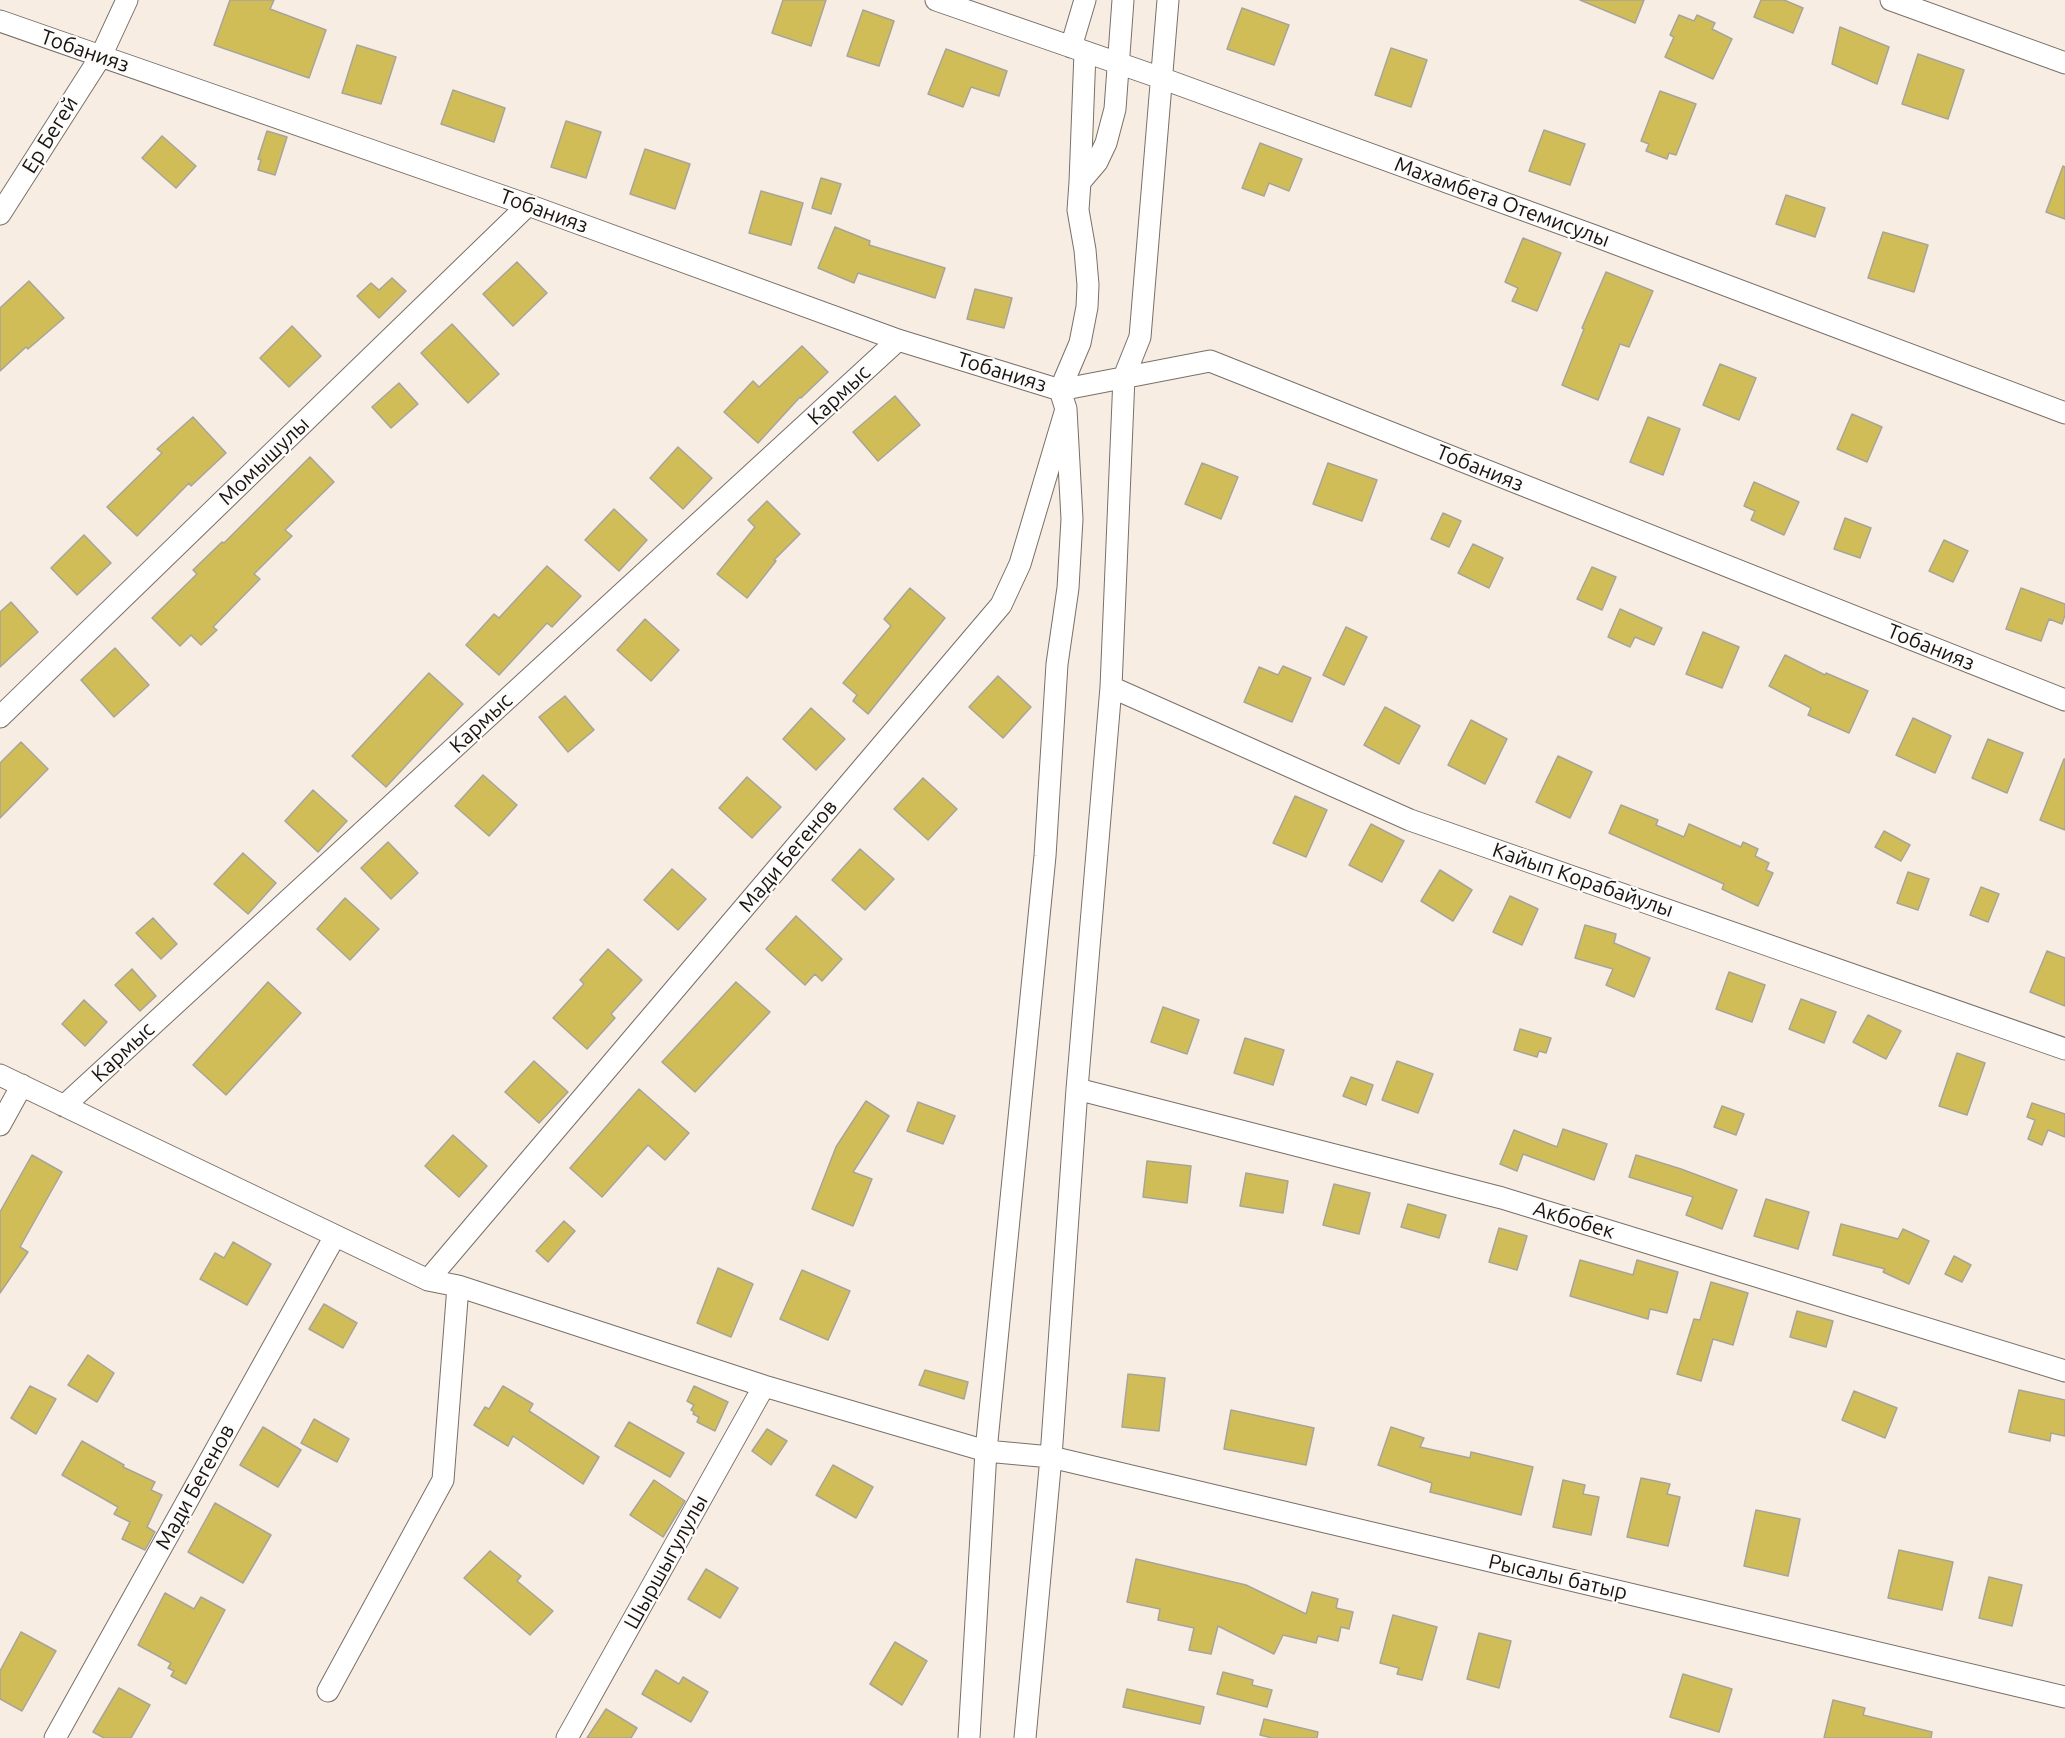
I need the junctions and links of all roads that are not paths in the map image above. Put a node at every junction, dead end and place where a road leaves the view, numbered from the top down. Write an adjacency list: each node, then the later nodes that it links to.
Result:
1 (127, 0): 9 (street, Ер Бегей)
2 (936, 0): 8 (street, Махамбета Отемисулы)
3 (1085, 0): 8 (street, Мади Бегенов)
4 (1123, 0): 10 (street)
5 (1168, 0): 12 (street)
6 (1891, 0): 11 (street)
7 (0, 21): 9 (street, Тобанияз)
8 (1078, 50): 10 (street, Махамбета Отемисулы); 13 (street, Мади Бегенов)
9 (101, 56): 14 (street, Тобанияз); 15 (street, Ер Бегей)
10 (1118, 63): 12 (street, Махамбета Отемисулы); 13 (street)
11 (2065, 63)
12 (1161, 78): 17 (street); 19 (street, Махамбета Отемисулы)
13 (1080, 182): 18 (street, Мади Бегенов)
14 (528, 205): 16 (street, Тобанияз); 22 (street, Момышулы)
15 (0, 214)
16 (898, 340): 18 (street, Тобанияз); 27 (street, Кармыс)
17 (1124, 377): 18 (street, Тобанияз); 20 (street); 21 (street, Тобанияз)
18 (1063, 399): 30 (street, Мади Бегенов); 34 (street)
19 (2065, 413)
20 (1111, 687): 23 (street, Кайып Корабайулы); 26 (street)
21 (2065, 700)
22 (0, 717)
23 (2065, 1049)
24 (0, 1075): 25 (street, Рысалы батыр)
25 (22, 1085): 27 (street, Рысалы батыр); 28 (street)
26 (1077, 1089): 32 (street, Акбобек); 35 (street)
27 (64, 1106): 29 (street, Рысалы батыр)
28 (0, 1125)
29 (335, 1236): 30 (street, Рысалы батыр); 39 (street, Мади Бегенов)
30 (428, 1280): 31 (street, Рысалы батыр)
31 (458, 1286): 33 (street, Рысалы батыр); 36 (street)
32 (2065, 1371)
33 (764, 1386): 34 (street, Рысалы батыр); 40 (street, Шыршыгулулы)
34 (986, 1451): 35 (street, Рысалы батыр); 38 (street)
35 (1051, 1457): 37 (street, Рысалы батыр); 41 (street)
36 (328, 1691)
37 (2065, 1697)
38 (968, 1736)
39 (55, 1738)
40 (567, 1738)
41 (1025, 1738)

